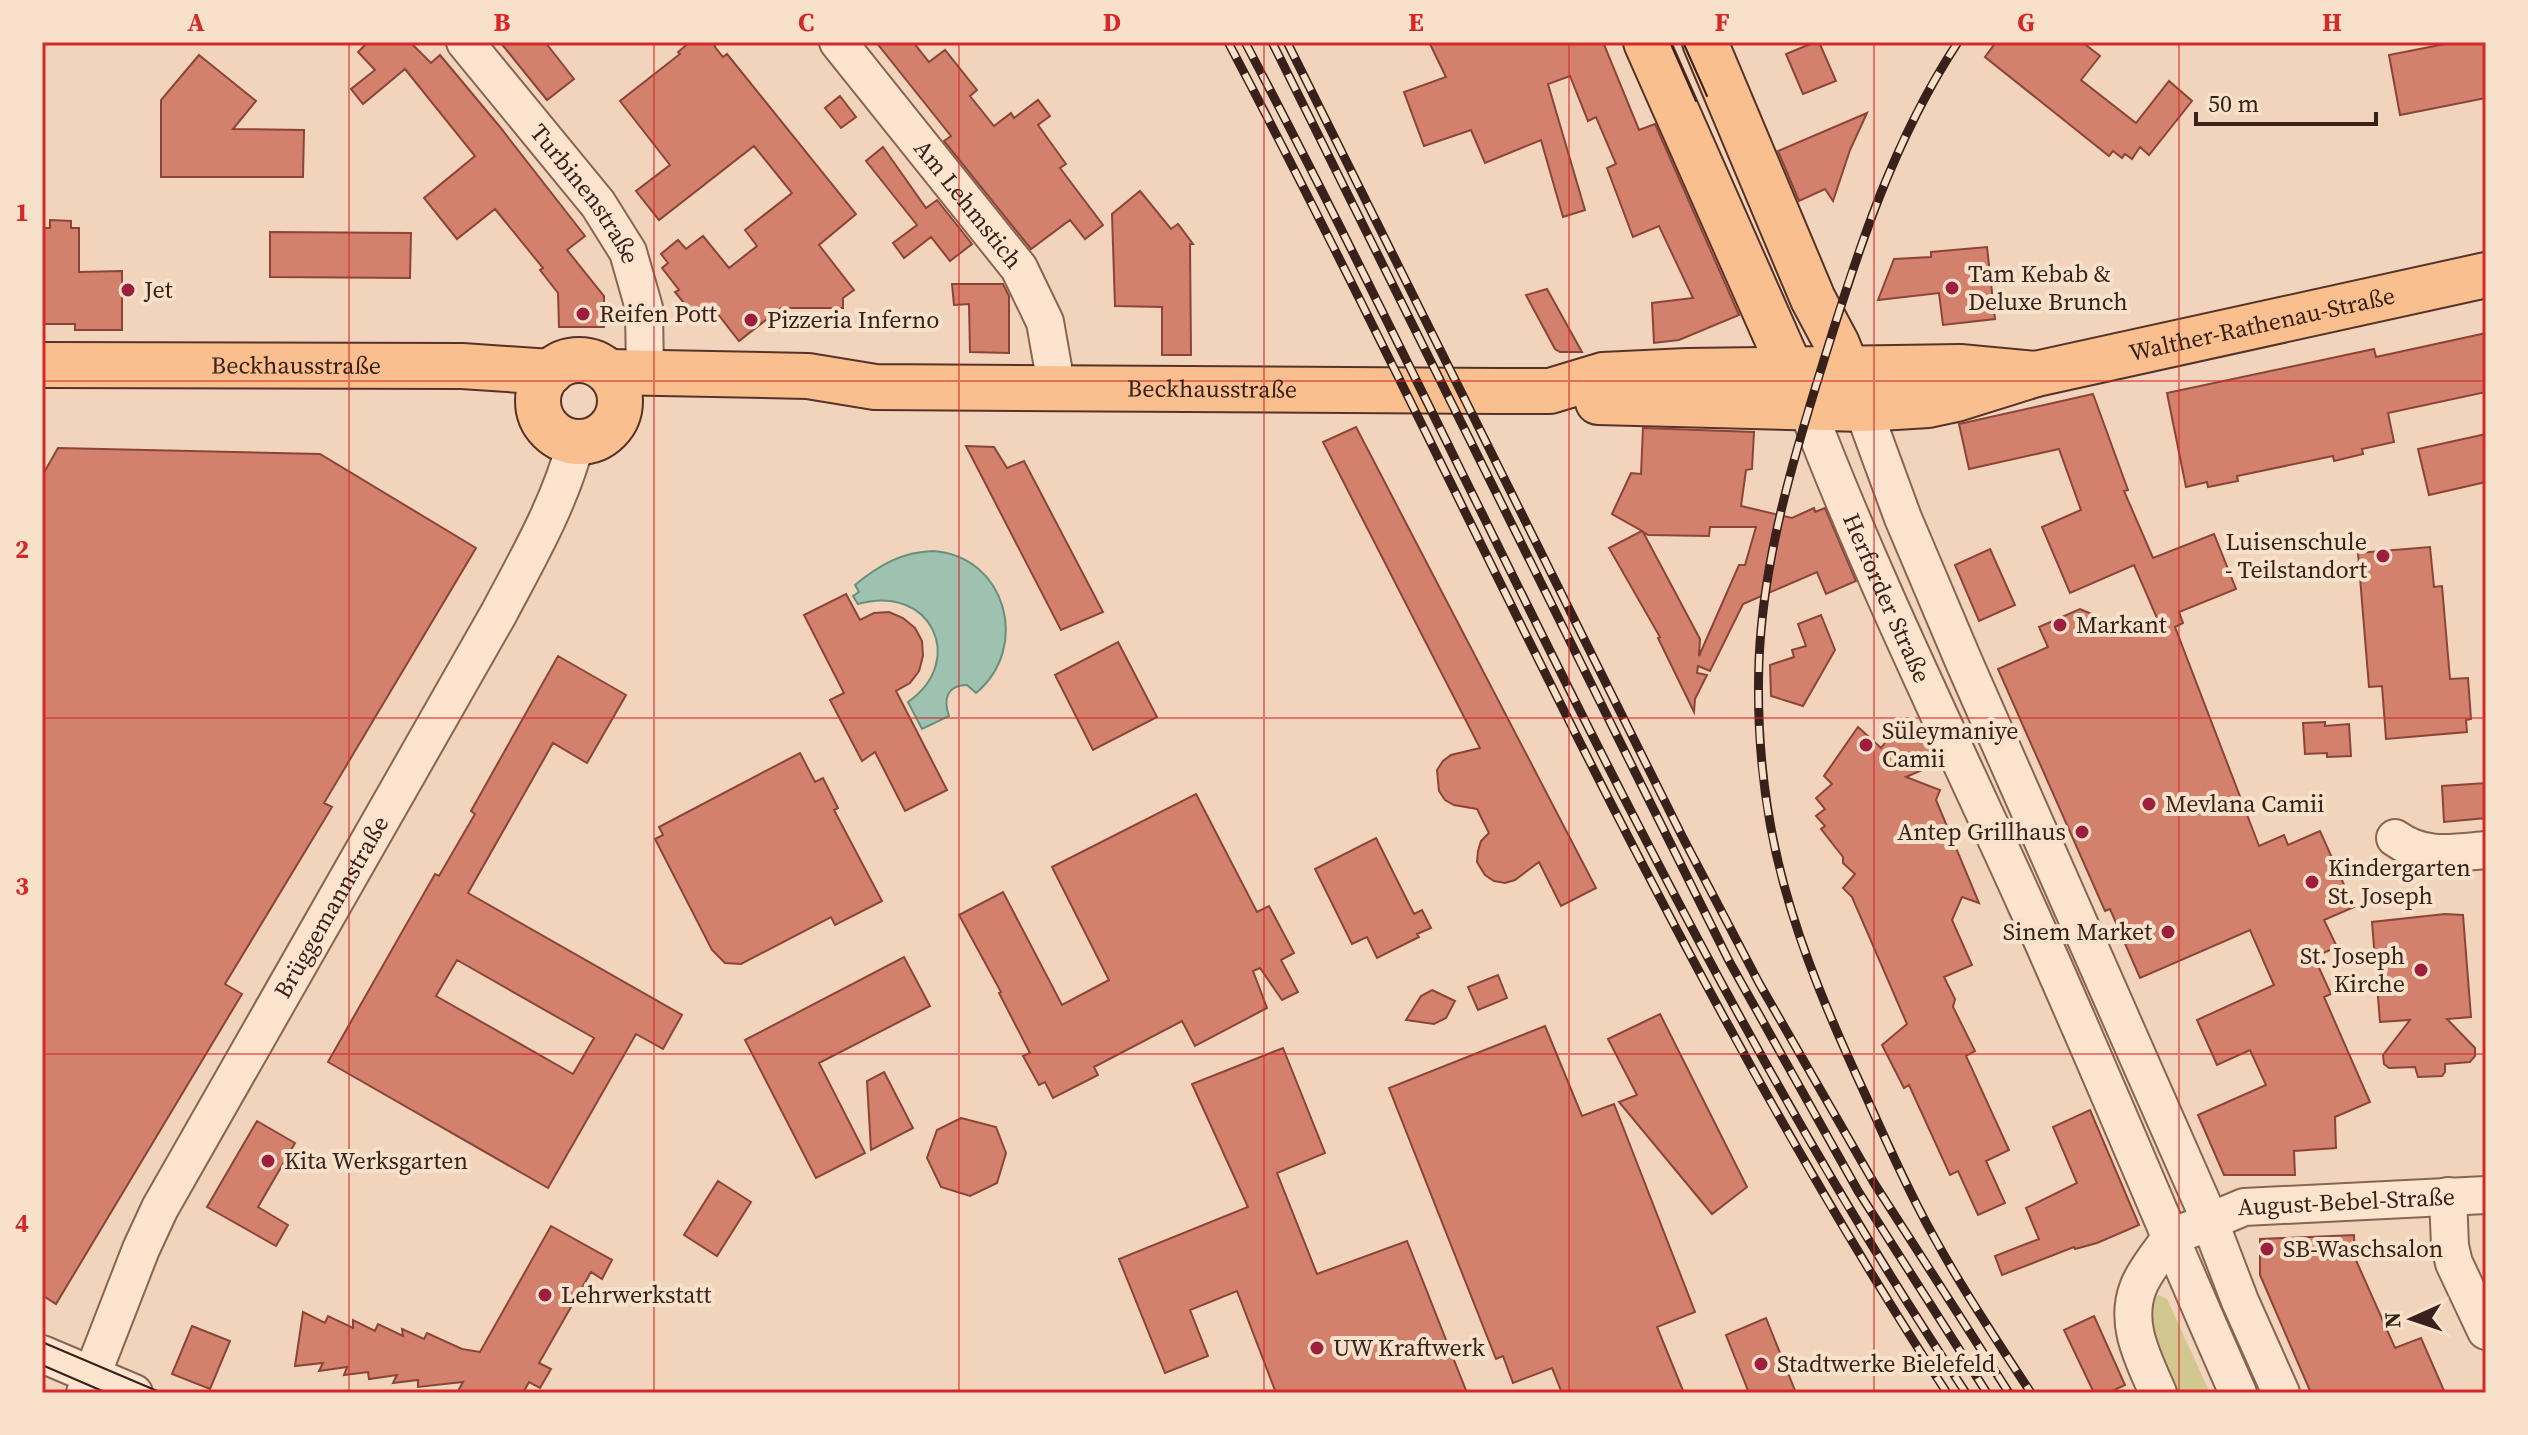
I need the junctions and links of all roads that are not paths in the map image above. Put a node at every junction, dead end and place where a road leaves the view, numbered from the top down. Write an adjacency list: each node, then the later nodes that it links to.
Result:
1 (465, 42): 7 (street, Turbinenstraße)
2 (838, 42): 10 (street, Am Lehmstich)
3 (1646, 42): 11 (main road, Herforder Straße)
4 (1705, 42): 12 (main road, Herforder Straße)
5 (2486, 275): 12 (main road, Walther-Rathenau-Straße)
6 (42, 365): 9 (main road, Beckhausstraße)
7 (625, 383): 9 (main road); 10 (main road, Beckhausstraße); 13 (main road)
8 (42, 388): 9 (main road, Beckhausstraße)
9 (545, 388): 13 (main road)
10 (1053, 388): 11 (main road, Beckhausstraße)
11 (1800, 390): 12 (main road, Walther-Rathenau-Straße); 16 (street, Herforder Straße)
12 (1855, 390): 17 (street, Herforder Straße)
13 (576, 442): 24 (street, Brüggemannstraße)
14 (2395, 838): 15 (street)
15 (2486, 850)
16 (2042, 941): 17 (street); 21 (street, Herforder Straße)
17 (2102, 974): 20 (street, Herforder Straße)
18 (2486, 1195): 19 (street, August-Bebel-Straße)
19 (2448, 1196): 20 (street, August-Bebel-Straße); 22 (street)
20 (2209, 1221): 21 (street); 28 (street, Herforder Straße)
21 (2169, 1239): 26 (street); 27 (street, Herforder Straße)
22 (2486, 1331)
23 (42, 1354): 24 (street)
24 (89, 1385): 25 (street)
25 (134, 1393)
26 (2158, 1393)
27 (2238, 1393)
28 (2281, 1393)

